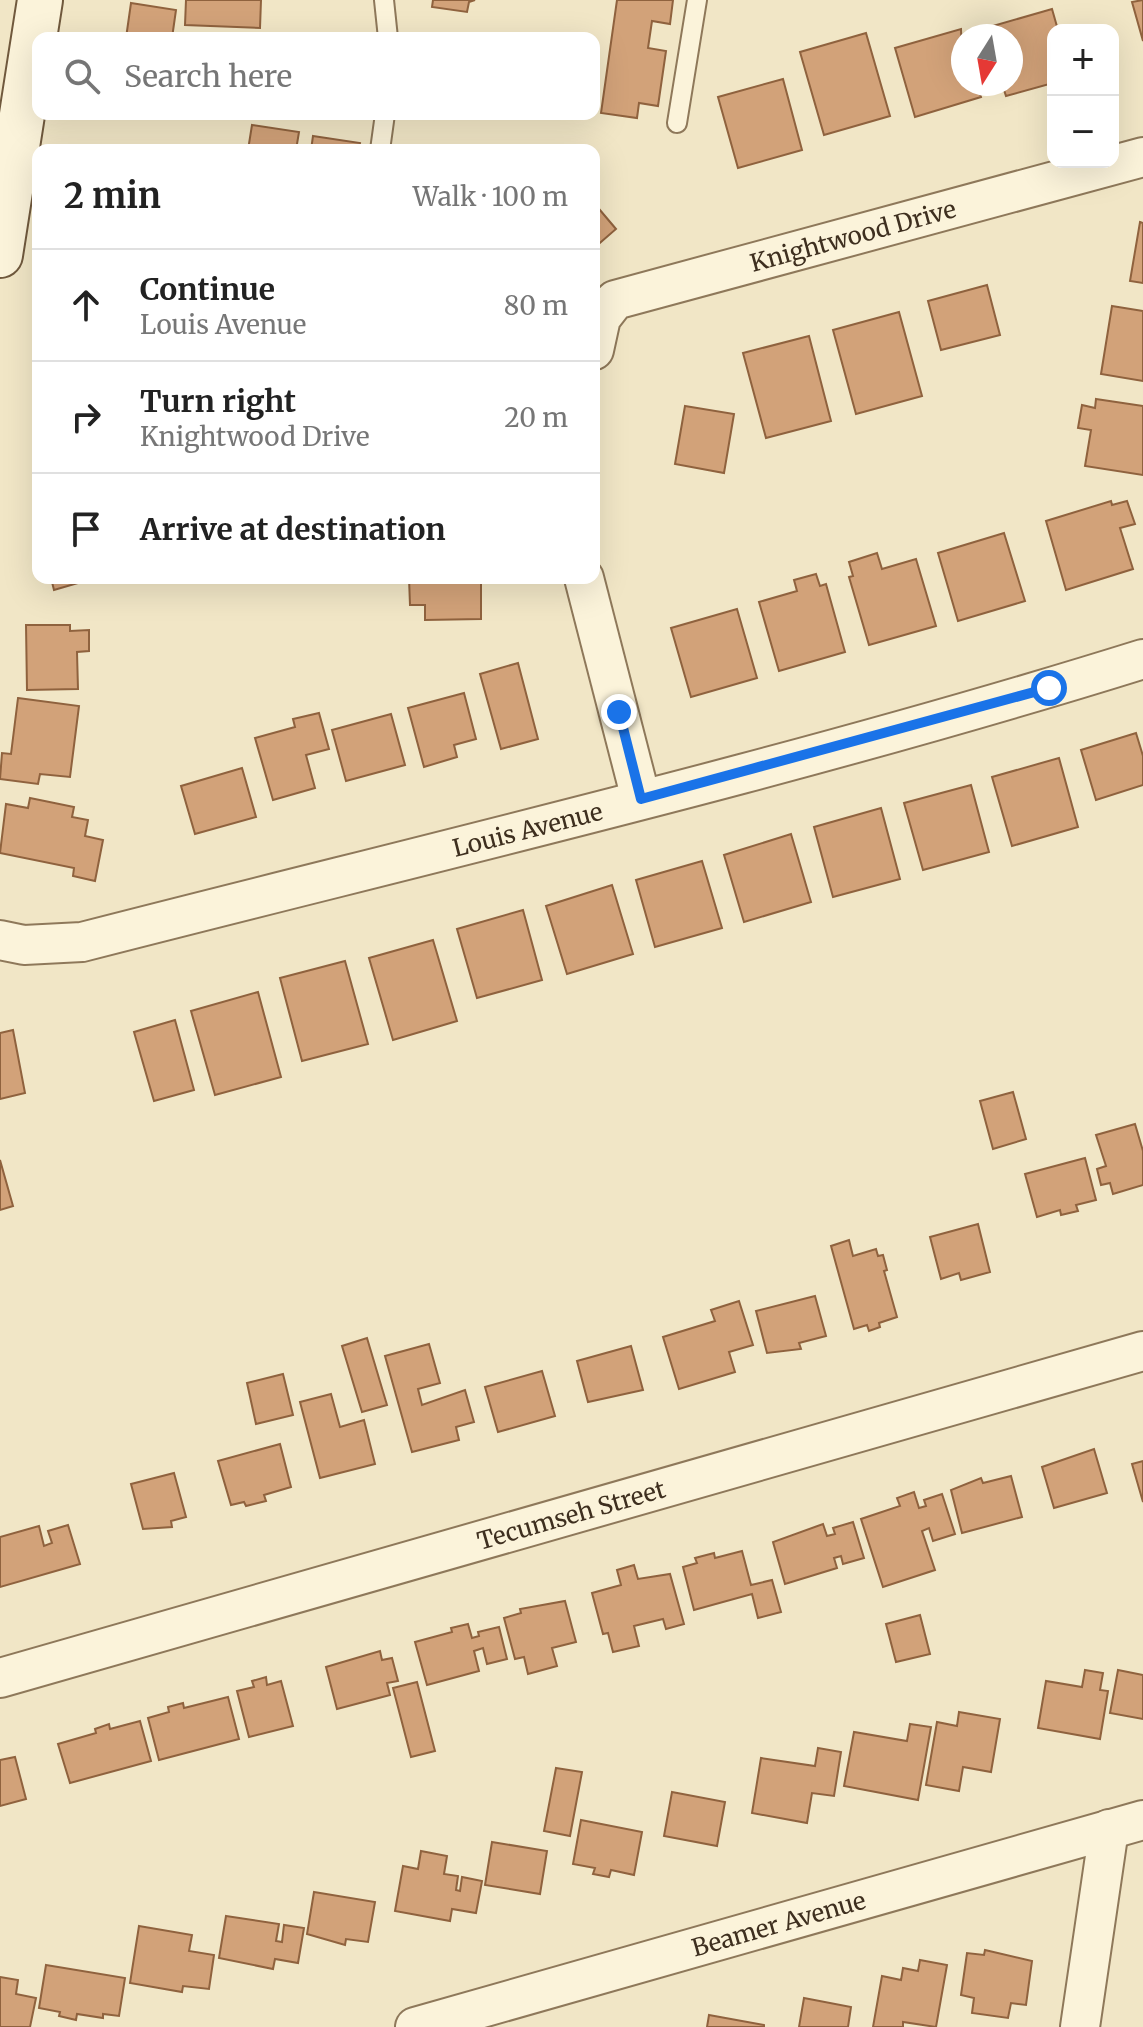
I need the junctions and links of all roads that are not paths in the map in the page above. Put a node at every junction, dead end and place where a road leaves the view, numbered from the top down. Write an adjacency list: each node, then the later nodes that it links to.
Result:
1 (40, 0): 4 (main road)
2 (384, 0): 5 (lane)
3 (697, 0): 8 (lane)
4 (35, 32)
5 (387, 32)
6 (32, 51): 11 (main road)
7 (384, 120): 9 (lane)
8 (677, 123)
9 (381, 144)
10 (1143, 157): 12 (street, Knightwood Drive)
11 (0, 255)
12 (600, 323)
13 (586, 584): 15 (street)
14 (1143, 659): 15 (street, Louis Avenue)
15 (641, 799): 16 (street, Louis Avenue)
16 (0, 940)
17 (1143, 1351): 18 (street, Tecumseh Street)
18 (0, 1678)
19 (1126, 1824): 20 (street, Beamer Avenue); 21 (street)
20 (415, 2027)
21 (1080, 2027)

